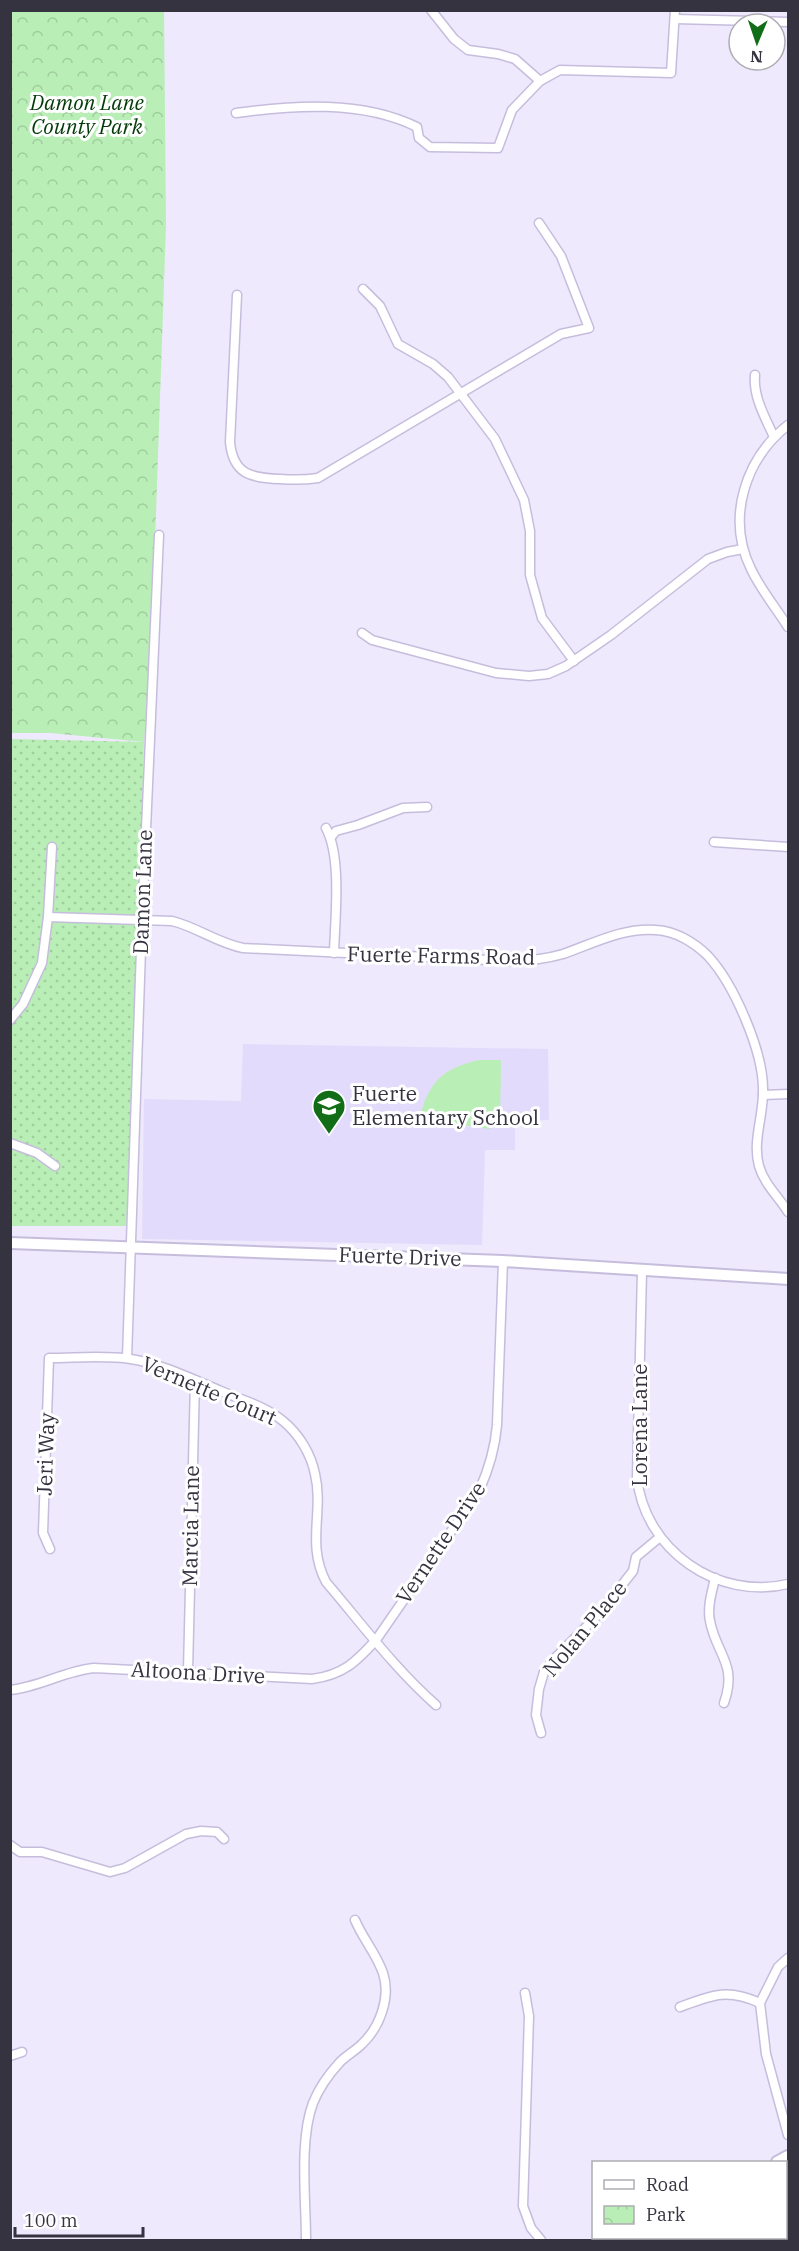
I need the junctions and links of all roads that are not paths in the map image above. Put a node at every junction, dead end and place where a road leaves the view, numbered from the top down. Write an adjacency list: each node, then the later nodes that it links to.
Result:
1 (431, 10): 4 (street)
2 (675, 15): 3 (street); 4 (street)
3 (789, 22)
4 (540, 81): 5 (street)
5 (236, 113)
6 (539, 223): 10 (street)
7 (363, 289): 10 (street)
8 (237, 295): 10 (street)
9 (754, 375): 12 (street)
10 (461, 392): 17 (street)
11 (789, 425): 12 (street)
12 (774, 437): 14 (street)
13 (159, 535): 25 (street, Damon Lane)
14 (743, 549): 15 (street); 17 (street)
15 (789, 627)
16 (362, 633): 17 (street)
17 (574, 661)
18 (428, 807): 20 (street)
19 (326, 828): 20 (street)
20 (331, 837): 26 (street)
21 (714, 842): 23 (street)
22 (52, 847): 24 (street)
23 (789, 847)
24 (48, 917): 25 (street, Fuerte Farms Road); 27 (street)
25 (141, 920): 26 (street, Fuerte Farms Road); 34 (street, Damon Lane)
26 (334, 953): 29 (street, Fuerte Farms Road)
27 (10, 1020)
28 (789, 1094): 29 (street)
29 (763, 1095): 32 (street, Fuerte Farms Road)
30 (10, 1143): 31 (street)
31 (55, 1166)
32 (789, 1212)
33 (10, 1244): 34 (street, Fuerte Drive)
34 (130, 1248): 35 (street, Fuerte Drive); 39 (street)
35 (503, 1261): 36 (street, Fuerte Drive); 45 (street, Vernette Drive)
36 (642, 1271): 37 (street, Fuerte Drive); 41 (street, Lorena Lane)
37 (789, 1279)
38 (49, 1358): 39 (street, Vernette Court); 42 (street, Jeri Way)
39 (127, 1358): 40 (street, Vernette Court)
40 (195, 1380): 45 (street, Vernette Court); 46 (street, Marcia Lane)
41 (660, 1537): 43 (street, Lorena Lane); 50 (street, Nolan Place)
42 (50, 1549)
43 (715, 1578): 44 (street, Lorena Lane); 48 (street)
44 (789, 1584)
45 (376, 1640): 46 (street, Altoona Drive); 49 (street, Vernette Court)
46 (188, 1671): 47 (street, Altoona Drive)
47 (10, 1690)
48 (724, 1703)
49 (436, 1705)
50 (541, 1732)
51 (224, 1839): 52 (street)
52 (10, 1845)
53 (355, 1920): 61 (street)
54 (789, 1958): 56 (street)
55 (525, 1993): 62 (street)
56 (760, 2003): 57 (street); 60 (street)
57 (681, 2007)
58 (22, 2052): 59 (street)
59 (10, 2056)
60 (789, 2135)
61 (306, 2241)
62 (541, 2241)

